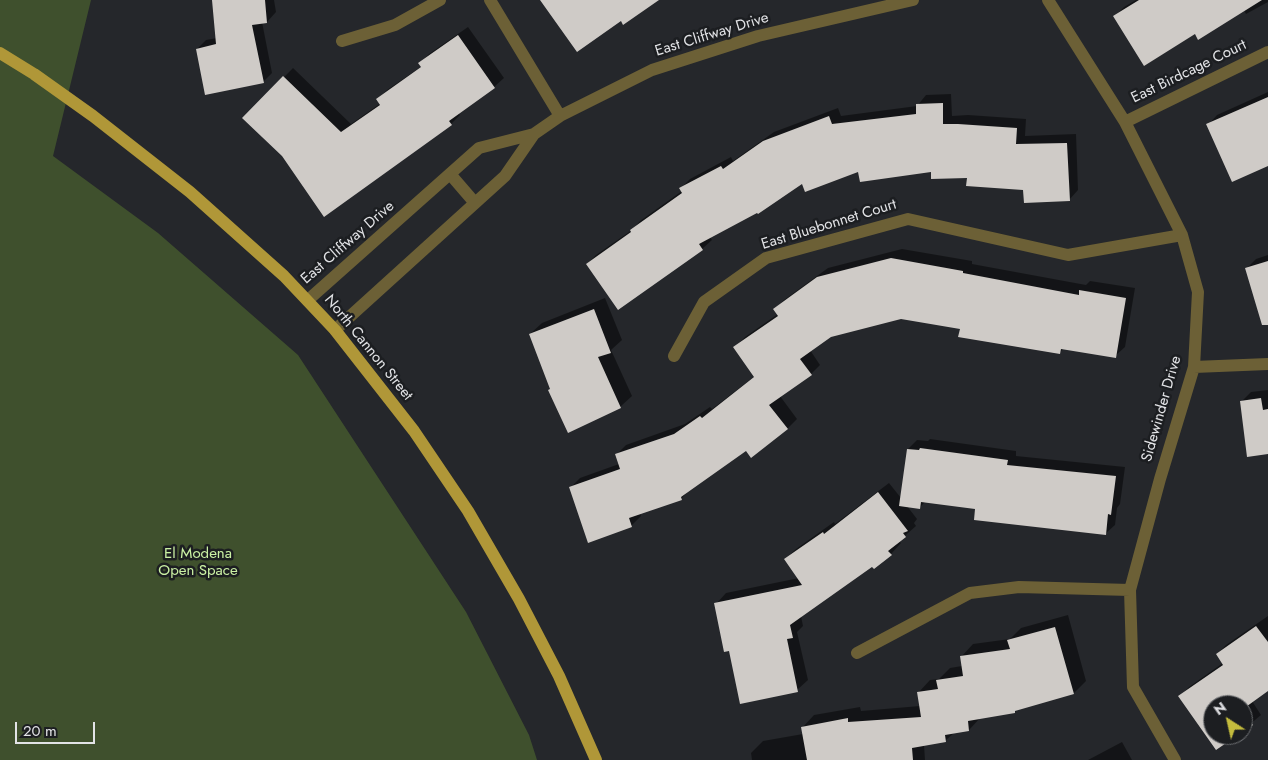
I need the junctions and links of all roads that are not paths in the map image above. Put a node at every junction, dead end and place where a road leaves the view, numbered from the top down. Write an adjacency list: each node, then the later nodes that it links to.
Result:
1 (440, 0): 5 (street)
2 (490, 0): 8 (street)
3 (913, 0): 8 (street, East Cliffway Drive)
4 (1048, 0): 9 (street, Sidewinder Drive)
5 (342, 41)
6 (1268, 52): 9 (street, East Birdcage Court)
7 (0, 54): 14 (main road, North Cannon Street)
8 (560, 116): 10 (street, East Cliffway Drive)
9 (1125, 122): 13 (street, Sidewinder Drive)
10 (534, 134): 11 (street, East Cliffway Drive); 12 (street, East Cliffway Drive)
11 (450, 174): 12 (street); 14 (street, East Cliffway Drive)
12 (476, 203): 15 (street, East Cliffway Drive)
13 (1182, 235): 16 (street, East Bluebonnet Court); 18 (street, Sidewinder Drive)
14 (308, 300): 15 (main road, North Cannon Street)
15 (335, 330): 21 (main road, North Cannon Street)
16 (674, 356)
17 (1268, 364): 18 (street)
18 (1194, 367): 19 (street, Sidewinder Drive)
19 (1130, 590): 20 (street); 22 (street, Sidewinder Drive)
20 (857, 653)
21 (596, 760)
22 (1175, 760)

